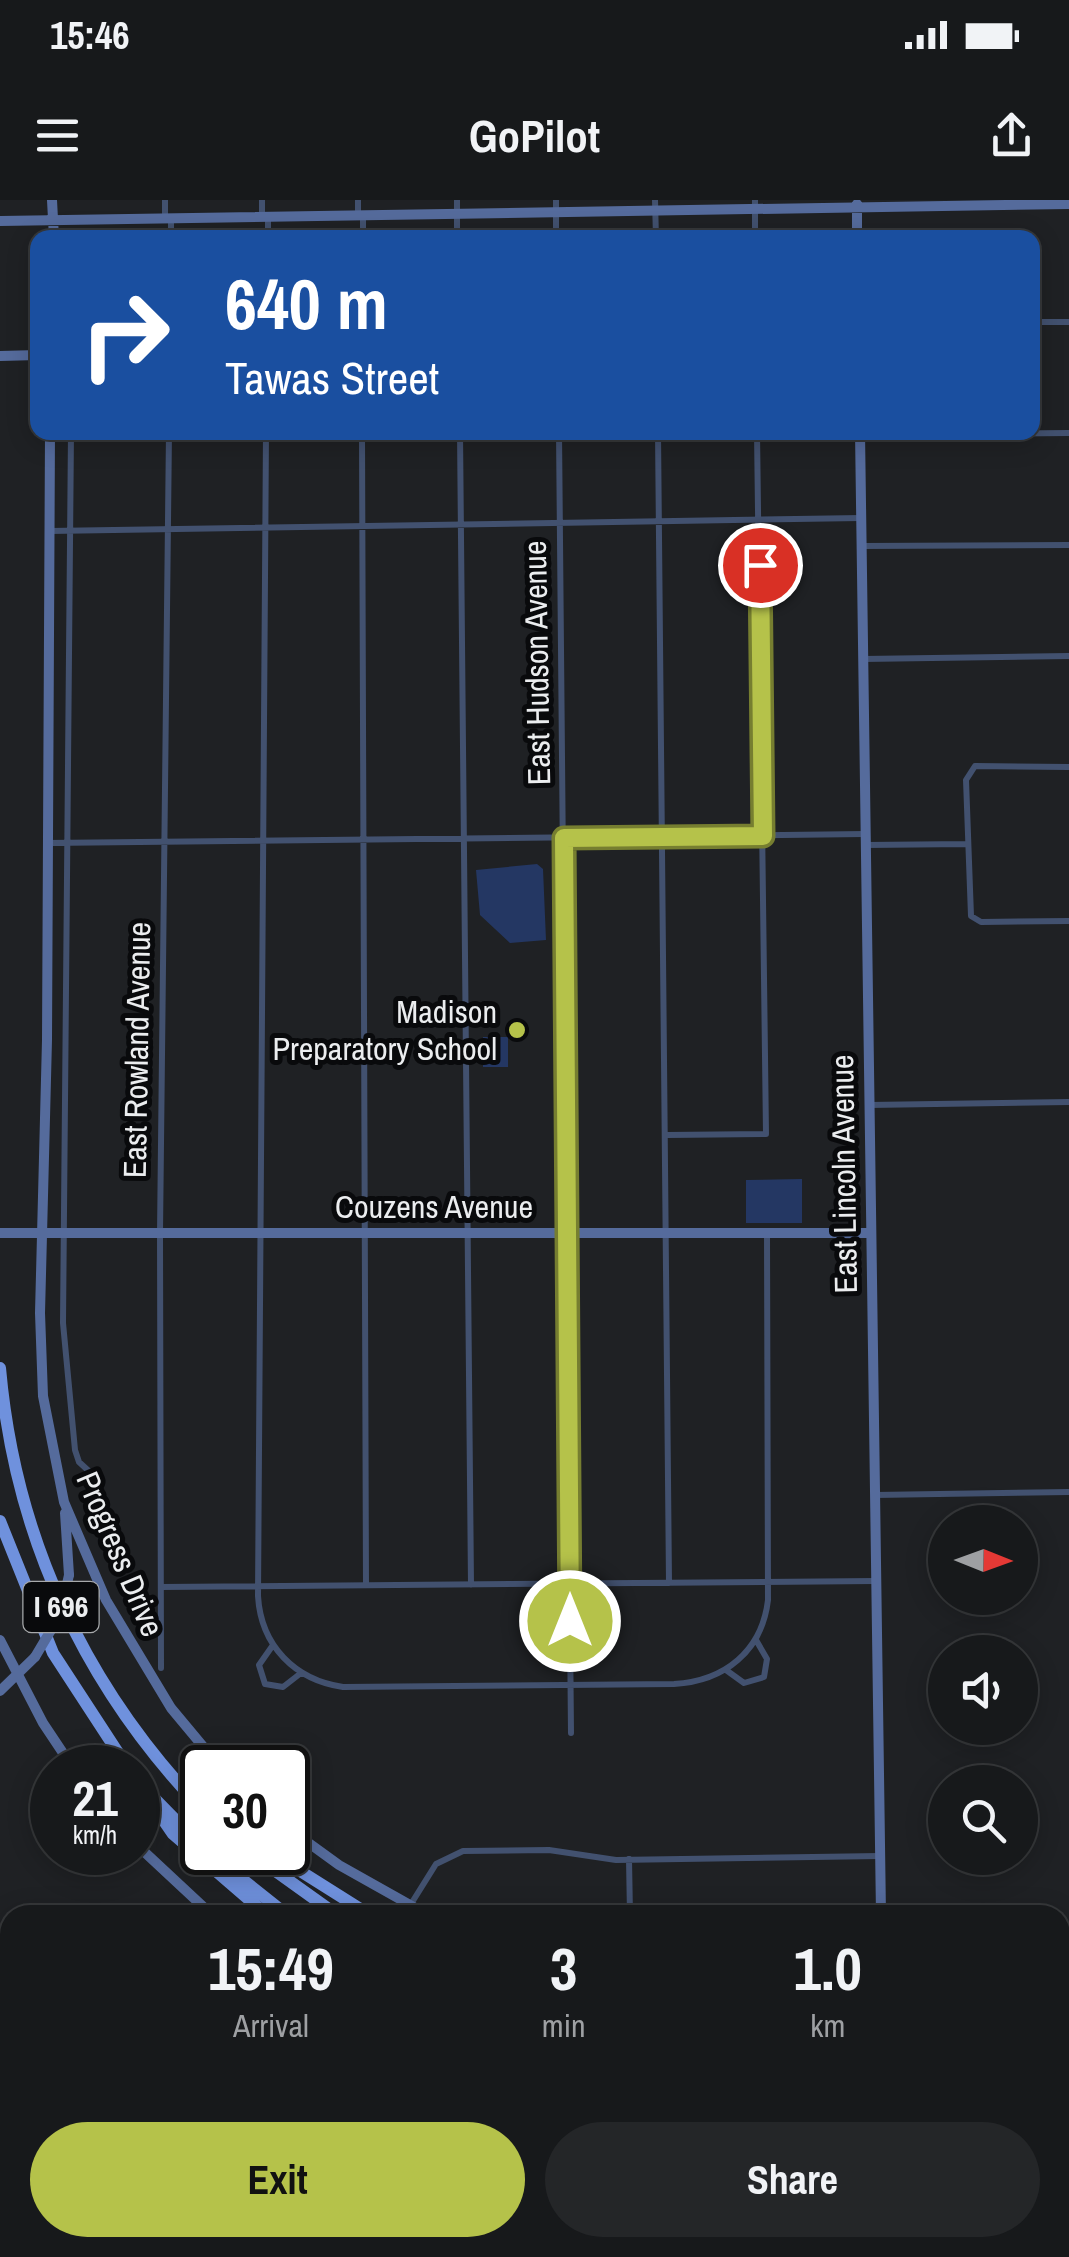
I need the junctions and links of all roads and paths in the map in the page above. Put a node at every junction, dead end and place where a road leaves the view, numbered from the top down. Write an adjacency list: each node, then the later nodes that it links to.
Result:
1 (52, 200): 14 (main road)
2 (165, 200): 13 (street)
3 (262, 200): 12 (street)
4 (358, 200): 11 (street)
5 (856, 203): 7 (main road); 8 (main road); 22 (main road)
6 (655, 204): 7 (main road); 9 (main road); 20 (street)
7 (755, 204): 21 (street)
8 (1069, 204)
9 (556, 205): 10 (main road)
10 (457, 206): 11 (main road)
11 (360, 213): 12 (main road); 19 (street)
12 (265, 214): 13 (main road); 18 (street)
13 (168, 216): 14 (main road); 17 (street)
14 (53, 220): 15 (main road); 16 (main road)
15 (0, 221)
16 (54, 230)
17 (170, 230)
18 (267, 230)
19 (362, 230)
20 (656, 230)
21 (755, 230)
22 (857, 230)
23 (1040, 322): 24 (street)
24 (1069, 322)
25 (30, 355): 26 (main road)
26 (0, 356)
27 (1040, 433): 28 (street)
28 (1069, 433)
29 (50, 440): 47 (main road, Progress Drive)
30 (71, 440): 48 (street)
31 (169, 440): 46 (street, East Rowland Avenue)
32 (266, 440): 45 (street)
33 (362, 440): 44 (street)
34 (460, 440): 43 (street)
35 (558, 440): 42 (street, East Hudson Avenue)
36 (658, 440): 41 (street)
37 (758, 440): 40 (street)
38 (860, 440): 39 (main road, East Lincoln Avenue)
39 (861, 518): 40 (street); 50 (main road, East Lincoln Avenue)
40 (759, 520): 41 (street); 54 (street)
41 (660, 521): 42 (street); 55 (street)
42 (560, 523): 43 (street); 56 (street, East Hudson Avenue)
43 (461, 524): 44 (street); 57 (street)
44 (362, 526): 45 (street); 58 (street)
45 (265, 528): 46 (street); 61 (street)
46 (168, 530): 48 (street); 60 (street, East Rowland Avenue)
47 (48, 531): 48 (street); 62 (main road, Progress Drive)
48 (70, 531): 63 (street)
49 (1069, 545): 50 (street)
50 (861, 546): 52 (main road, East Lincoln Avenue)
51 (1069, 656): 52 (street)
52 (862, 659): 59 (main road, East Lincoln Avenue)
53 (1069, 767): 64 (street)
54 (763, 836): 55 (street); 59 (street); 68 (street)
55 (664, 837): 56 (street); 68 (street)
56 (564, 838): 57 (street); 70 (street, East Hudson Avenue)
57 (465, 839): 58 (street); 69 (street)
58 (362, 840): 61 (street); 72 (street)
59 (865, 840): 64 (street); 67 (main road, East Lincoln Avenue)
60 (164, 842): 61 (street); 63 (street); 75 (street, East Rowland Avenue)
61 (262, 842): 71 (street)
62 (45, 844): 63 (street); 78 (main road, Progress Drive)
63 (67, 844): 79 (street)
64 (966, 844): 65 (street)
65 (1069, 921)
66 (1069, 1102): 67 (street)
67 (868, 1105): 77 (main road, East Lincoln Avenue)
68 (667, 1136): 73 (street)
69 (470, 1231): 70 (main road, Couzens Avenue); 72 (main road, Couzens Avenue); 91 (street)
70 (570, 1231): 73 (main road, Couzens Avenue); 89 (street, East Hudson Avenue)
71 (258, 1232): 72 (main road, Couzens Avenue); 75 (main road, Couzens Avenue); 92 (street)
72 (366, 1232): 90 (street)
73 (668, 1232): 76 (main road, Couzens Avenue); 88 (street)
74 (0, 1233): 78 (main road, Couzens Avenue)
75 (160, 1233): 79 (main road, Couzens Avenue); 93 (street, East Rowland Avenue)
76 (768, 1233): 77 (main road, Couzens Avenue); 87 (street)
77 (869, 1233): 83 (main road, East Lincoln Avenue)
78 (42, 1234): 79 (main road, Couzens Avenue); 84 (main road, Progress Drive)
79 (62, 1234): 81 (street)
80 (0, 1368): 107 (highway, I 696)
81 (91, 1473)
82 (1069, 1492): 83 (street)
83 (874, 1495): 86 (main road, East Lincoln Avenue)
84 (64, 1502): 100 (main road, bridge); 106 (main road, Progress Drive)
85 (0, 1521): 105 (highway, I 696)
86 (875, 1581): 87 (street); 114 (main road, East Lincoln Avenue)
87 (768, 1582): 88 (street); 95 (street)
88 (669, 1583): 89 (street)
89 (570, 1584): 91 (street); 101 (street, East Hudson Avenue)
90 (366, 1585): 91 (street); 92 (street)
91 (471, 1585)
92 (258, 1586): 93 (street); 96 (street)
93 (161, 1587): 97 (street, East Rowland Avenue)
94 (0, 1640): 100 (main road)
95 (756, 1640): 98 (street); 98 (street)
96 (272, 1644): 99 (street); 99 (street)
97 (161, 1668)
98 (726, 1670): 101 (street)
99 (301, 1673): 101 (street)
100 (17, 1676): 102 (main road); 104 (main road)
101 (570, 1685): 103 (street, East Hudson Avenue)
102 (0, 1691)
103 (571, 1734)
104 (59, 1745)
105 (114, 1745)
106 (202, 1745)
107 (166, 1772): 108 (highway); 109 (highway, I 696)
108 (180, 1781)
109 (180, 1786)
110 (160, 1804): 112 (highway)
111 (160, 1815): 121 (highway)
112 (180, 1825)
113 (310, 1844): 125 (main road)
114 (880, 1856): 115 (street); 127 (main road, East Lincoln Avenue)
115 (629, 1860): 125 (street); 126 (street)
116 (160, 1867): 120 (main road)
117 (237, 1875): 122 (highway)
118 (281, 1875): 123 (highway)
119 (307, 1875): 124 (highway)
120 (201, 1905)
121 (255, 1905)
122 (274, 1905)
123 (323, 1905)
124 (354, 1905)
125 (410, 1905)
126 (630, 1905)
127 (881, 1905)

